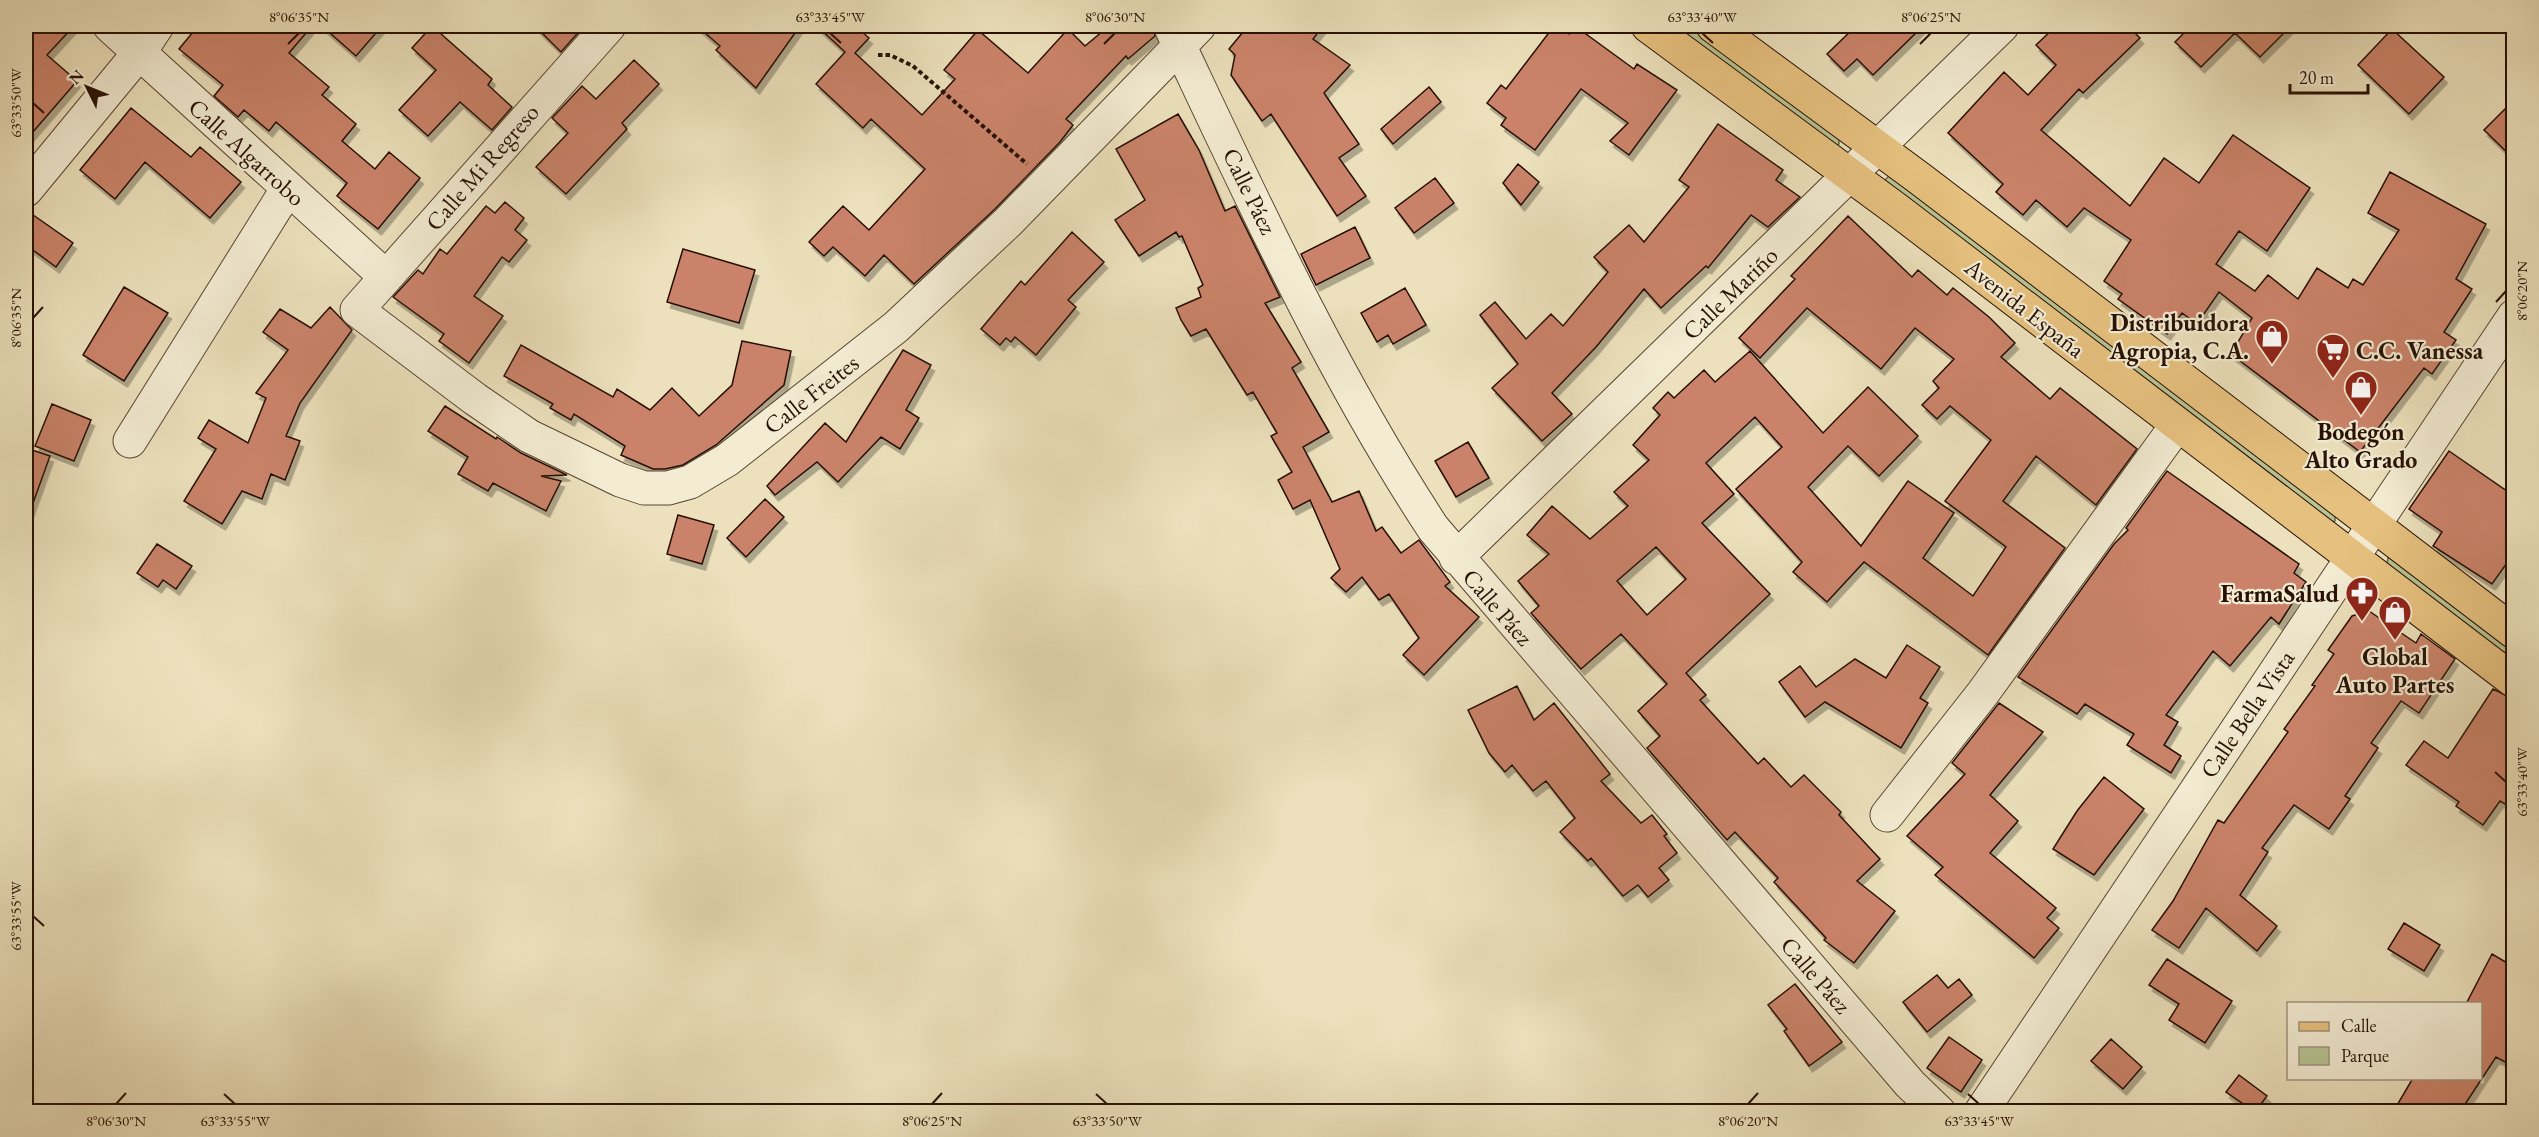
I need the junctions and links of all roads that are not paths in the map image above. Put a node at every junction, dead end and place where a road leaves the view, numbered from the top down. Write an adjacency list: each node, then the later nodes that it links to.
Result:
1 (110, 26): 8 (street, Calle Algarrobo)
2 (157, 26): 8 (street)
3 (609, 26): 13 (street, Calle Mi Regreso)
4 (1648, 26): 10 (main road, Avenida España)
5 (1713, 26): 9 (main road, Avenida España)
6 (2002, 26): 9 (street, Calle Mariño)
7 (1183, 33): 14 (street, Calle Freites); 20 (street, Calle Páez)
8 (139, 53): 11 (street, Calle Algarrobo); 12 (street)
9 (1878, 148): 10 (street, Calle Mariño); 18 (main road, Avenida España)
10 (1851, 176): 16 (main road, Avenida España); 20 (street, Calle Mariño)
11 (288, 188): 13 (street, Calle Algarrobo); 17 (street)
12 (26, 190)
13 (386, 277): 14 (street, Calle Mi Regreso)
14 (357, 310)
15 (2514, 316): 18 (street, Calle Bella Vista)
16 (2176, 425): 19 (main road, Avenida España); 23 (street)
17 (130, 441)
18 (2374, 525): 19 (street, Calle Bella Vista); 21 (main road, Avenida España)
19 (2352, 557): 22 (main road, Avenida España); 25 (street, Calle Bella Vista)
20 (1456, 558): 24 (street, Calle Páez)
21 (2514, 632)
22 (2514, 681)
23 (1887, 814)
24 (1939, 1112)
25 (1981, 1112)

